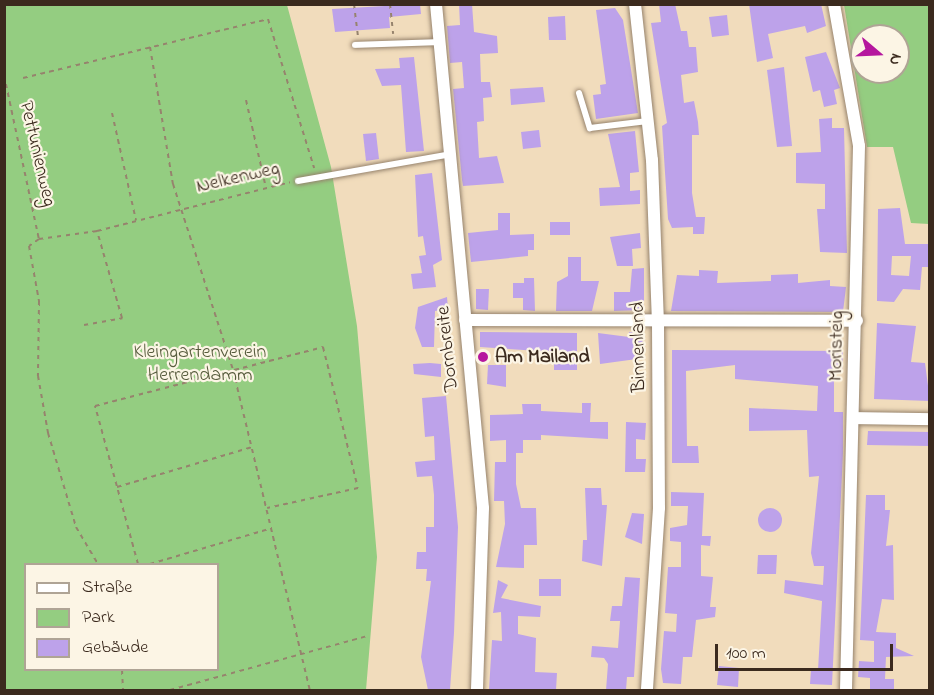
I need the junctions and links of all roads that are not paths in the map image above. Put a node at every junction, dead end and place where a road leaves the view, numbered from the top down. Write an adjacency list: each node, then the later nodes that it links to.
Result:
1 (436, 4): 4 (street, Dornbreite)
2 (635, 4): 7 (street, Binnenland)
3 (834, 4): 11 (street, Moristeig)
4 (439, 42): 5 (lane); 8 (street, Dornbreite)
5 (357, 45)
6 (579, 93): 7 (lane)
7 (649, 121): 12 (street, Binnenland)
8 (446, 154): 9 (lane, Nelkenweg); 10 (street, Dornbreite)
9 (298, 181)
10 (465, 320): 12 (street); 15 (street, Dornbreite)
11 (857, 321): 12 (street); 13 (street, Moristeig)
12 (658, 322): 16 (street, Binnenland)
13 (855, 418): 14 (street); 17 (street, Moristeig)
14 (930, 419)
15 (477, 690)
16 (647, 690)
17 (846, 690)

